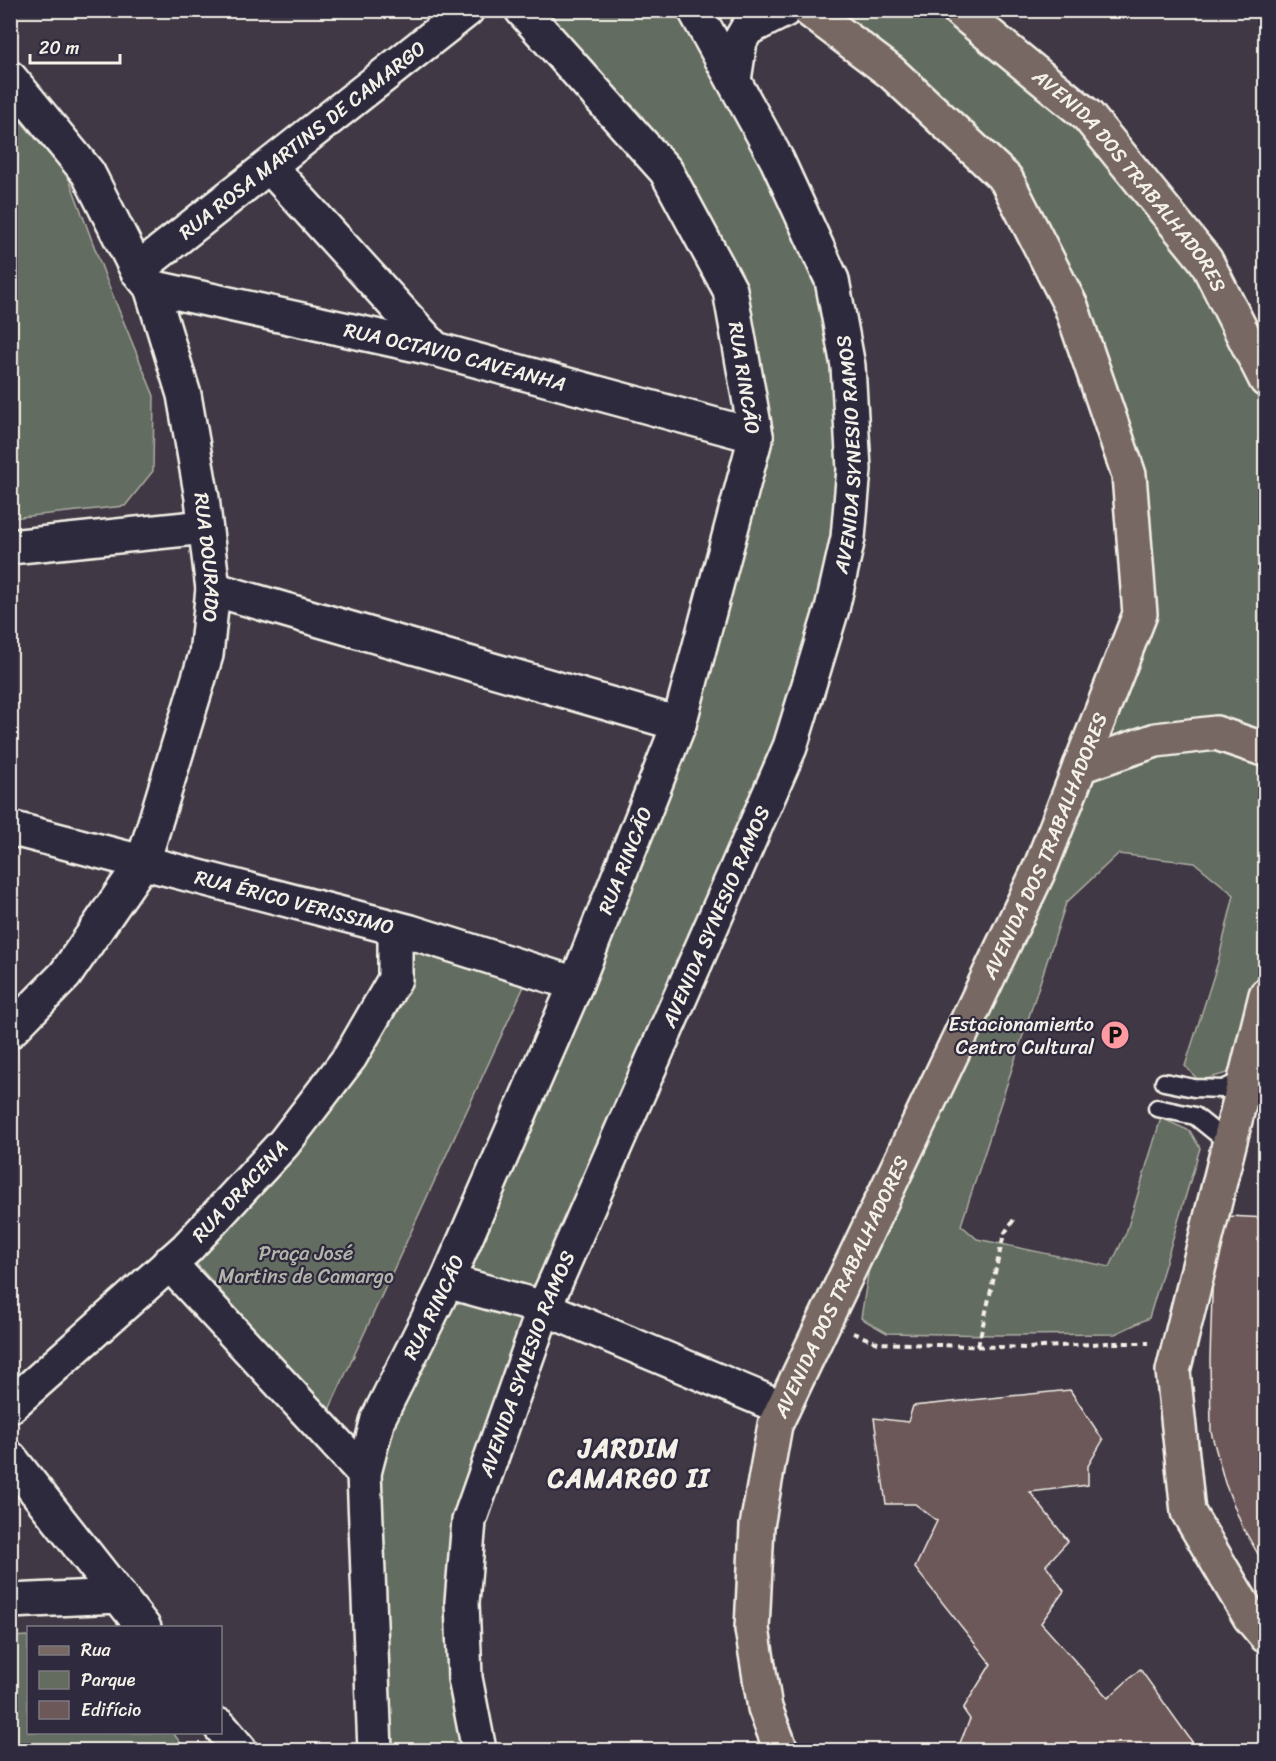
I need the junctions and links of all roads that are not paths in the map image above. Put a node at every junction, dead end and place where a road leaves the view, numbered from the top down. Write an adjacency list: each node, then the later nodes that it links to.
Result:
1 (467, 10): 9 (street, RUA ROSA MARTINS DE CAMARGO)
2 (522, 10): 13 (street, RUA RINCÃO)
3 (695, 10): 8 (street, AVENIDA SYNESIO RAMOS)
4 (785, 10): 8 (street)
5 (809, 10): 19 (main road, AVENIDA DOS TRABALHADORES)
6 (959, 10): 12 (main road, AVENIDA DOS TRABALHADORES)
7 (10, 78): 10 (street, RUA DOURADO)
8 (734, 80): 32 (street, AVENIDA SYNESIO RAMOS)
9 (270, 167): 10 (street, RUA ROSA MARTINS DE CAMARGO); 11 (street)
10 (144, 278): 11 (street, RUA OCTAVIO CAVEANHA); 14 (street, RUA DOURADO)
11 (435, 349): 13 (street, RUA OCTAVIO CAVEANHA)
12 (1266, 380)
13 (756, 436): 17 (street, RUA RINCÃO)
14 (205, 527): 15 (street); 16 (street, RUA DOURADO)
15 (10, 547)
16 (213, 589): 17 (street); 21 (street, RUA DOURADO)
17 (679, 724): 23 (street, RUA RINCÃO)
18 (1266, 750): 19 (main road)
19 (1080, 766): 34 (main road, AVENIDA DOS TRABALHADORES)
20 (10, 828): 21 (street, RUA ÉRICO VERISSIMO)
21 (143, 862): 22 (street, RUA ÉRICO VERISSIMO); 25 (street, RUA DOURADO)
22 (395, 928): 23 (street, RUA ÉRICO VERISSIMO); 30 (street, RUA DRACENA)
23 (576, 984): 31 (street, RUA RINCÃO)
24 (1266, 995): 26 (main road)
25 (10, 1031)
26 (1245, 1079): 27 (lane); 29 (main road)
27 (1164, 1082)
28 (1156, 1108): 29 (lane)
29 (1227, 1152): 40 (main road)
30 (169, 1263): 33 (street, RUA DRACENA); 36 (street)
31 (447, 1281): 32 (street); 36 (street, RUA RINCÃO)
32 (544, 1308): 34 (street); 44 (street, AVENIDA SYNESIO RAMOS)
33 (10, 1406)
34 (783, 1408): 45 (main road, AVENIDA DOS TRABALHADORES)
35 (10, 1458): 37 (street)
36 (364, 1473): 43 (street, RUA RINCÃO)
37 (119, 1596): 38 (street); 39 (street)
38 (10, 1601)
39 (142, 1626)
40 (1266, 1636)
41 (222, 1728): 42 (street)
42 (240, 1750)
43 (375, 1750)
44 (479, 1750)
45 (781, 1750)

